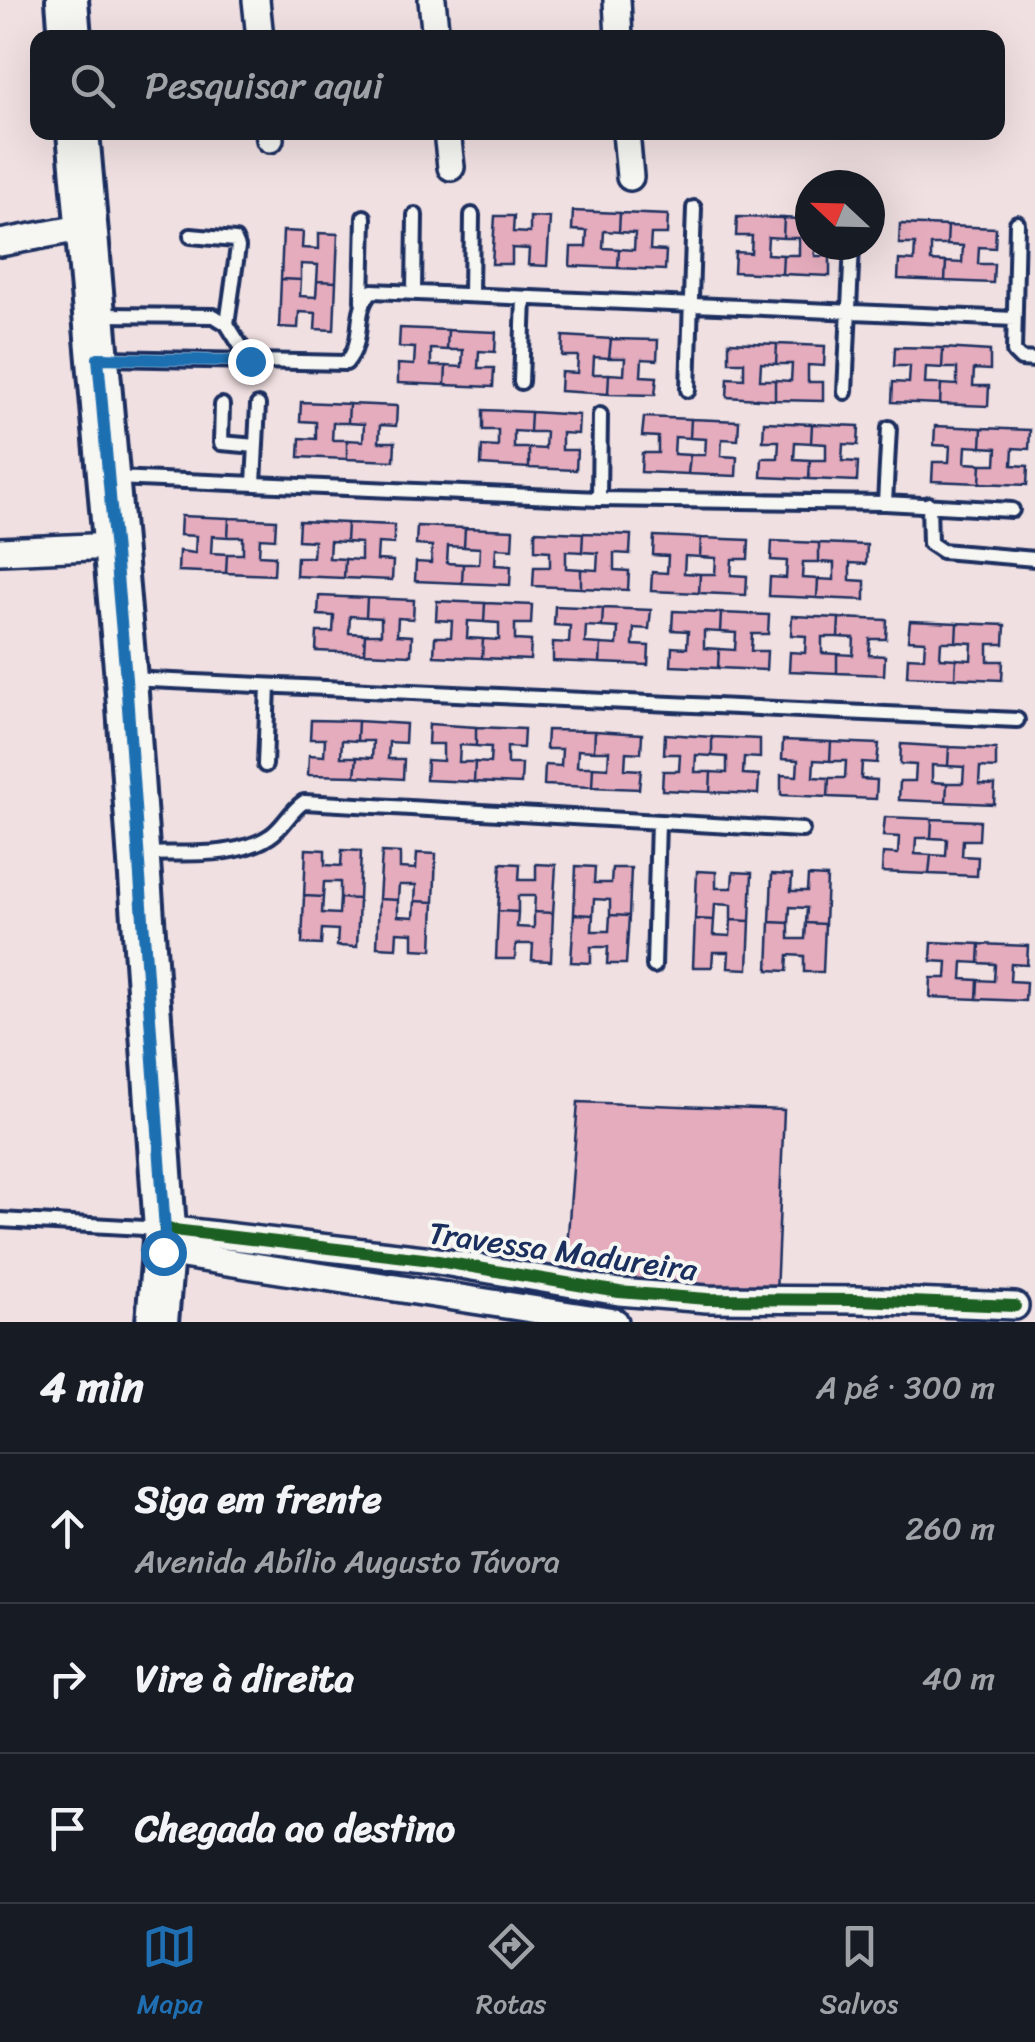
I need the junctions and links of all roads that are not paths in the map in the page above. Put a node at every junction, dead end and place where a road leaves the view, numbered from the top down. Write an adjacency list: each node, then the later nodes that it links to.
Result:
1 (66, 0): 5 (main road)
2 (256, 0): 6 (street)
3 (432, 0): 7 (street)
4 (617, 0): 8 (street)
5 (69, 30)
6 (259, 30)
7 (435, 30)
8 (619, 30)
9 (79, 140): 19 (main road)
10 (448, 140): 12 (street)
11 (627, 140): 13 (street)
12 (451, 167)
13 (630, 177)
14 (694, 208): 27 (lane)
15 (415, 215): 23 (lane)
16 (472, 215): 24 (lane)
17 (364, 216): 26 (lane)
18 (1017, 224): 30 (lane)
19 (86, 227): 21 (street); 29 (main road)
20 (192, 236): 31 (lane)
21 (0, 243)
22 (851, 260): 28 (lane)
23 (414, 292): 24 (lane); 26 (lane)
24 (470, 295): 25 (lane)
25 (524, 298): 27 (lane); 35 (lane)
26 (362, 302): 34 (lane)
27 (691, 305): 28 (lane); 36 (lane)
28 (847, 312): 30 (lane); 37 (lane)
29 (94, 315): 31 (lane); 32 (main road)
30 (1014, 319): 33 (lane)
31 (227, 324): 34 (lane)
32 (98, 358): 34 (lane); 43 (main road)
33 (1035, 360)
34 (250, 361)
35 (521, 382)
36 (688, 390)
37 (845, 392)
38 (222, 405): 42 (lane)
39 (258, 405): 42 (lane)
40 (600, 415): 45 (lane)
41 (889, 428): 46 (lane)
42 (256, 446): 44 (lane)
43 (108, 478): 44 (lane); 49 (main road)
44 (254, 482): 45 (lane)
45 (598, 499): 46 (lane)
46 (885, 503): 47 (lane)
47 (929, 504): 48 (lane); 51 (lane)
48 (1012, 510)
49 (114, 546): 50 (street); 52 (main road)
50 (0, 551)
51 (1035, 559)
52 (126, 679): 53 (lane); 58 (main road)
53 (268, 686): 54 (lane); 55 (lane)
54 (1017, 720)
55 (266, 766)
56 (658, 822): 57 (lane); 58 (lane); 59 (lane)
57 (802, 830)
58 (138, 854): 61 (main road)
59 (654, 966)
60 (0, 1220): 61 (lane)
61 (164, 1241): 62 (street, Travessa Madureira); 63 (main road); 64 (street)
62 (1015, 1306)
63 (157, 1322)
64 (615, 1322)

